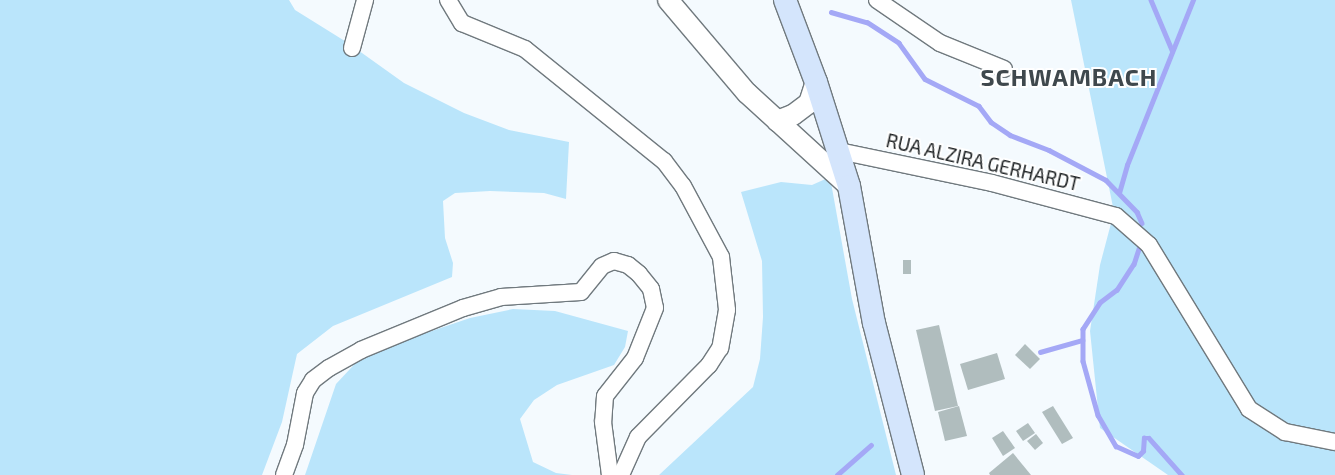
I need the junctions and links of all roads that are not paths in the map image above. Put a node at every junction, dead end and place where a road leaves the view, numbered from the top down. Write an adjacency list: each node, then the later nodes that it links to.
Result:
1 (365, 0): 6 (street)
2 (448, 0): 15 (street)
3 (668, 0): 9 (street)
4 (785, 0): 8 (main road)
5 (877, 0): 7 (street)
6 (352, 48)
7 (1004, 69)
8 (816, 82): 9 (street); 10 (main road)
9 (777, 121): 11 (street)
10 (839, 151): 11 (main road); 12 (street, RUA ALZIRA GERHARDT)
11 (849, 186): 16 (main road)
12 (1335, 442)
13 (284, 475): 14 (street)
14 (610, 475)
15 (621, 475)
16 (913, 475)

